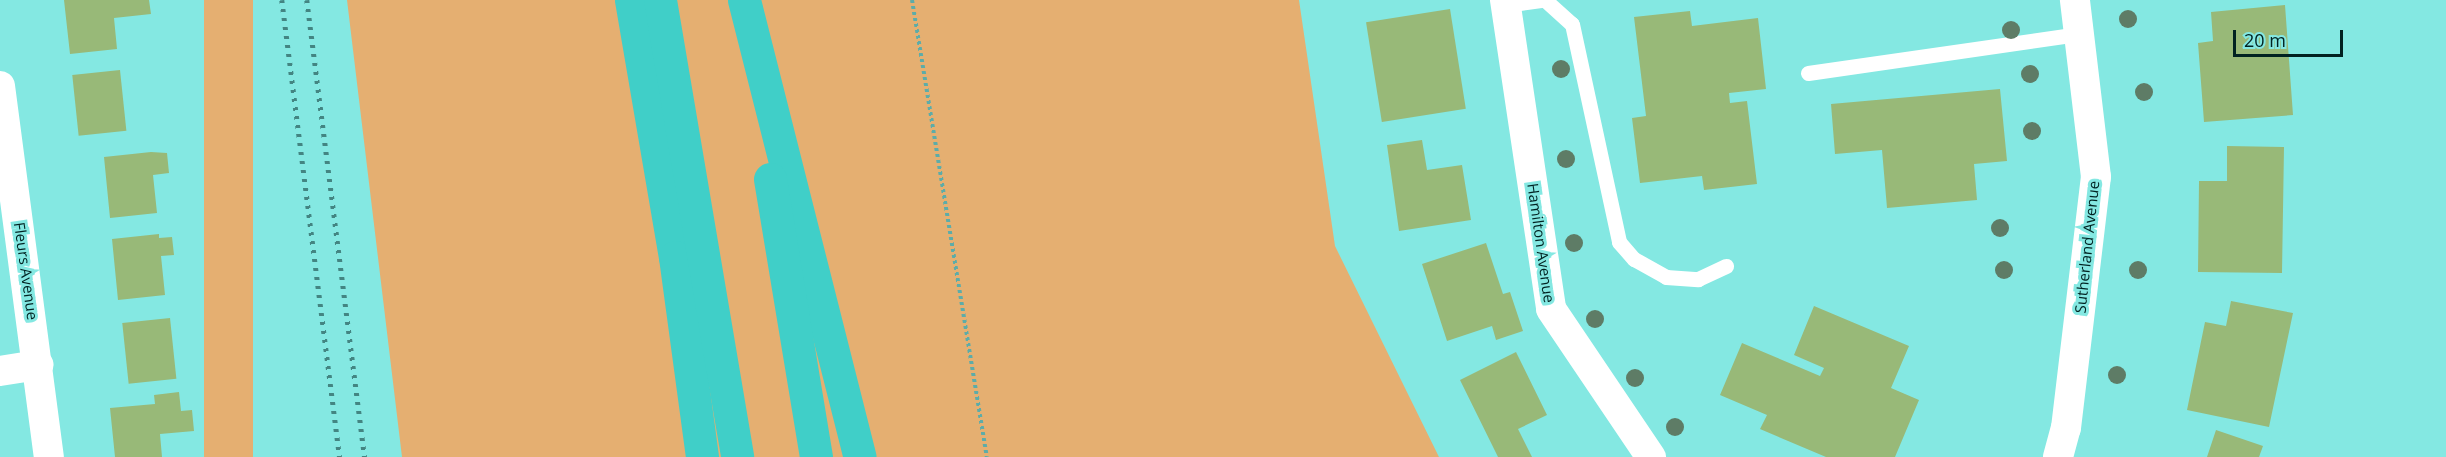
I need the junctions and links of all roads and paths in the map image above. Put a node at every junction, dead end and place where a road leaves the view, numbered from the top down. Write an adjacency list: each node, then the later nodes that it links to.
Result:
1 (631, 0): 16 (highway)
2 (660, 0): 17 (highway)
3 (742, 0): 18 (highway); 19 (highway)
4 (912, 0): 20 (path)
5 (1540, 0): 8 (lane)
6 (1545, 0): 12 (lane)
7 (2075, 0): 9 (street, Sutherland Avenue)
8 (1506, 3): 21 (street, Hamilton Avenue)
9 (2079, 34): 10 (lane); 22 (street, Sutherland Avenue)
10 (1808, 73)
11 (0, 86): 13 (street, Fleurs Avenue)
12 (1726, 266)
13 (39, 365): 14 (street); 15 (street, Fleurs Avenue)
14 (0, 371)
15 (49, 457)
16 (702, 457)
17 (737, 457)
18 (816, 457)
19 (860, 457)
20 (987, 457)
21 (1651, 457)
22 (2058, 457)

